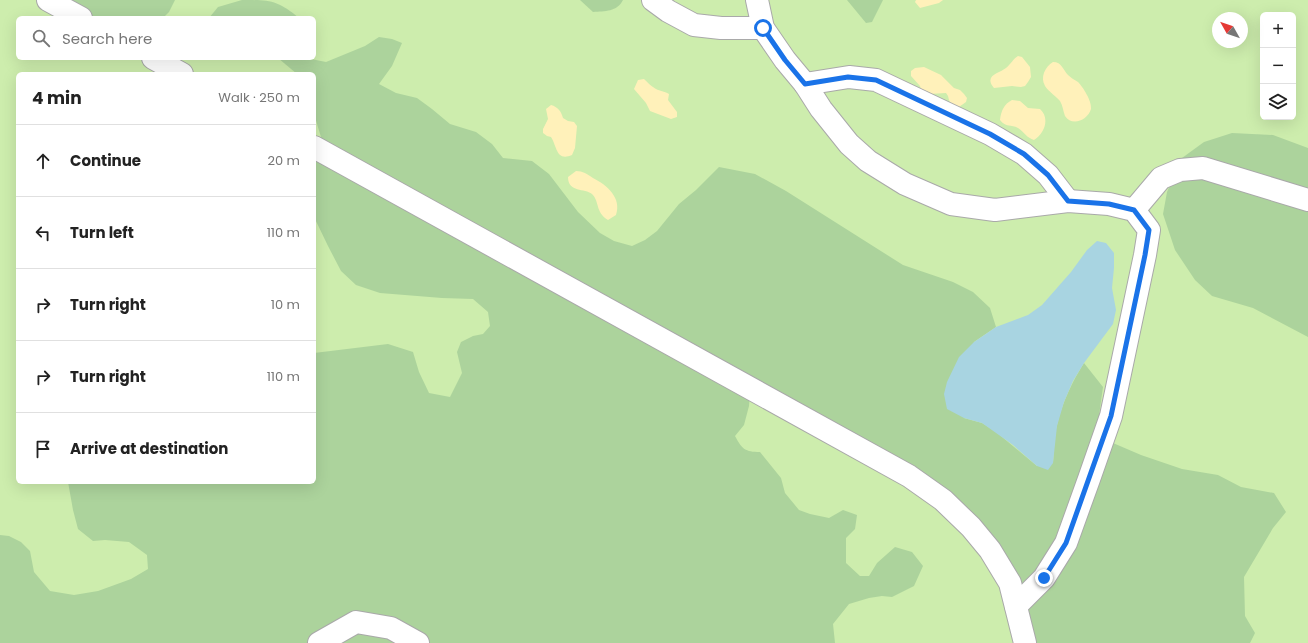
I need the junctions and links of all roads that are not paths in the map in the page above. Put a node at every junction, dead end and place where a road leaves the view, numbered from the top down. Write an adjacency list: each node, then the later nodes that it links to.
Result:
1 (48, 0): 4 (lane)
2 (654, 0): 5 (lane)
3 (757, 0): 5 (lane)
4 (77, 16)
5 (763, 28): 8 (lane)
6 (157, 60): 7 (lane)
7 (178, 72)
8 (805, 84): 11 (lane); 11 (lane)
9 (316, 148): 13 (lane)
10 (1308, 200): 12 (lane)
11 (1068, 201): 12 (lane)
12 (1134, 210): 13 (lane)
13 (1016, 606): 16 (lane)
14 (319, 643): 15 (lane)
15 (418, 643)
16 (1025, 643)

